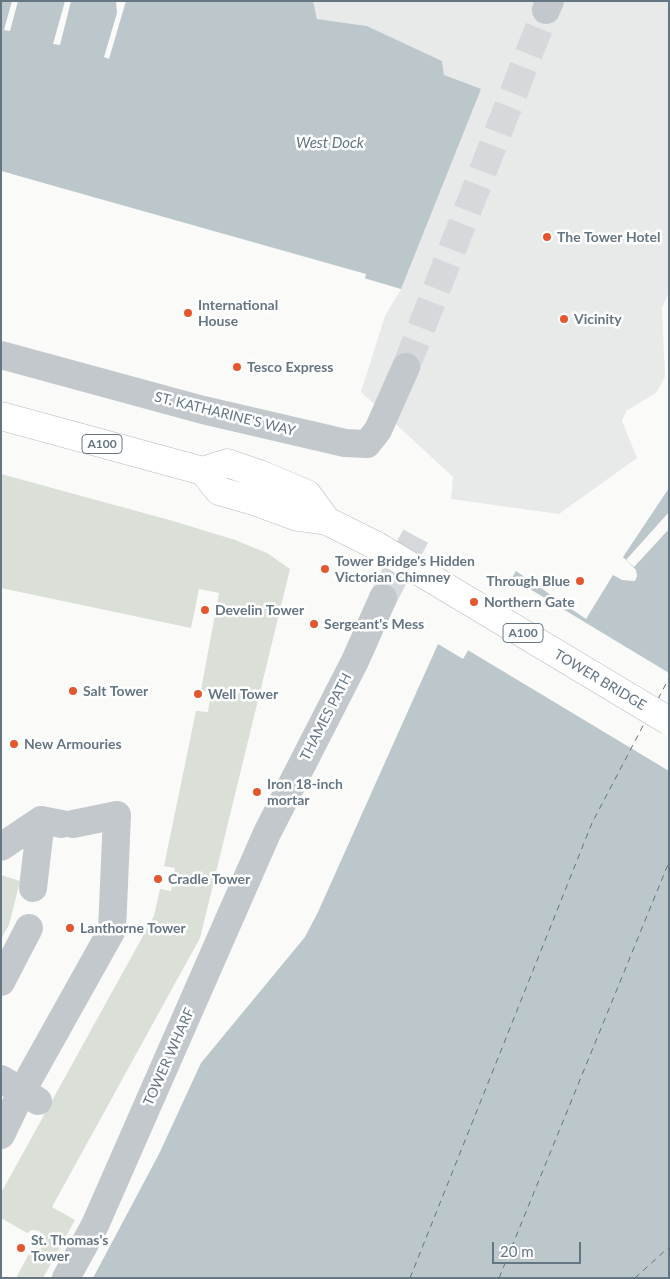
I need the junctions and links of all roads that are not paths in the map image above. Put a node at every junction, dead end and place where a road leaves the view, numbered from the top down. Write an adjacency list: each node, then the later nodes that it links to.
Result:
1 (1, 355): 2 (street, ST. KATHARINE'S WAY)
2 (406, 367)
3 (1, 416): 5 (highway, TOWER BRIDGE / A100, bridge)
4 (383, 598): 7 (street, THAMES PATH)
5 (669, 721)
6 (59, 823): 8 (street); 9 (street); 12 (street)
7 (267, 834): 14 (street, TOWER WHARF)
8 (1, 847)
9 (33, 888)
10 (29, 928): 11 (street)
11 (1, 982)
12 (21, 1090): 13 (street)
13 (1, 1135)
14 (66, 1278)

